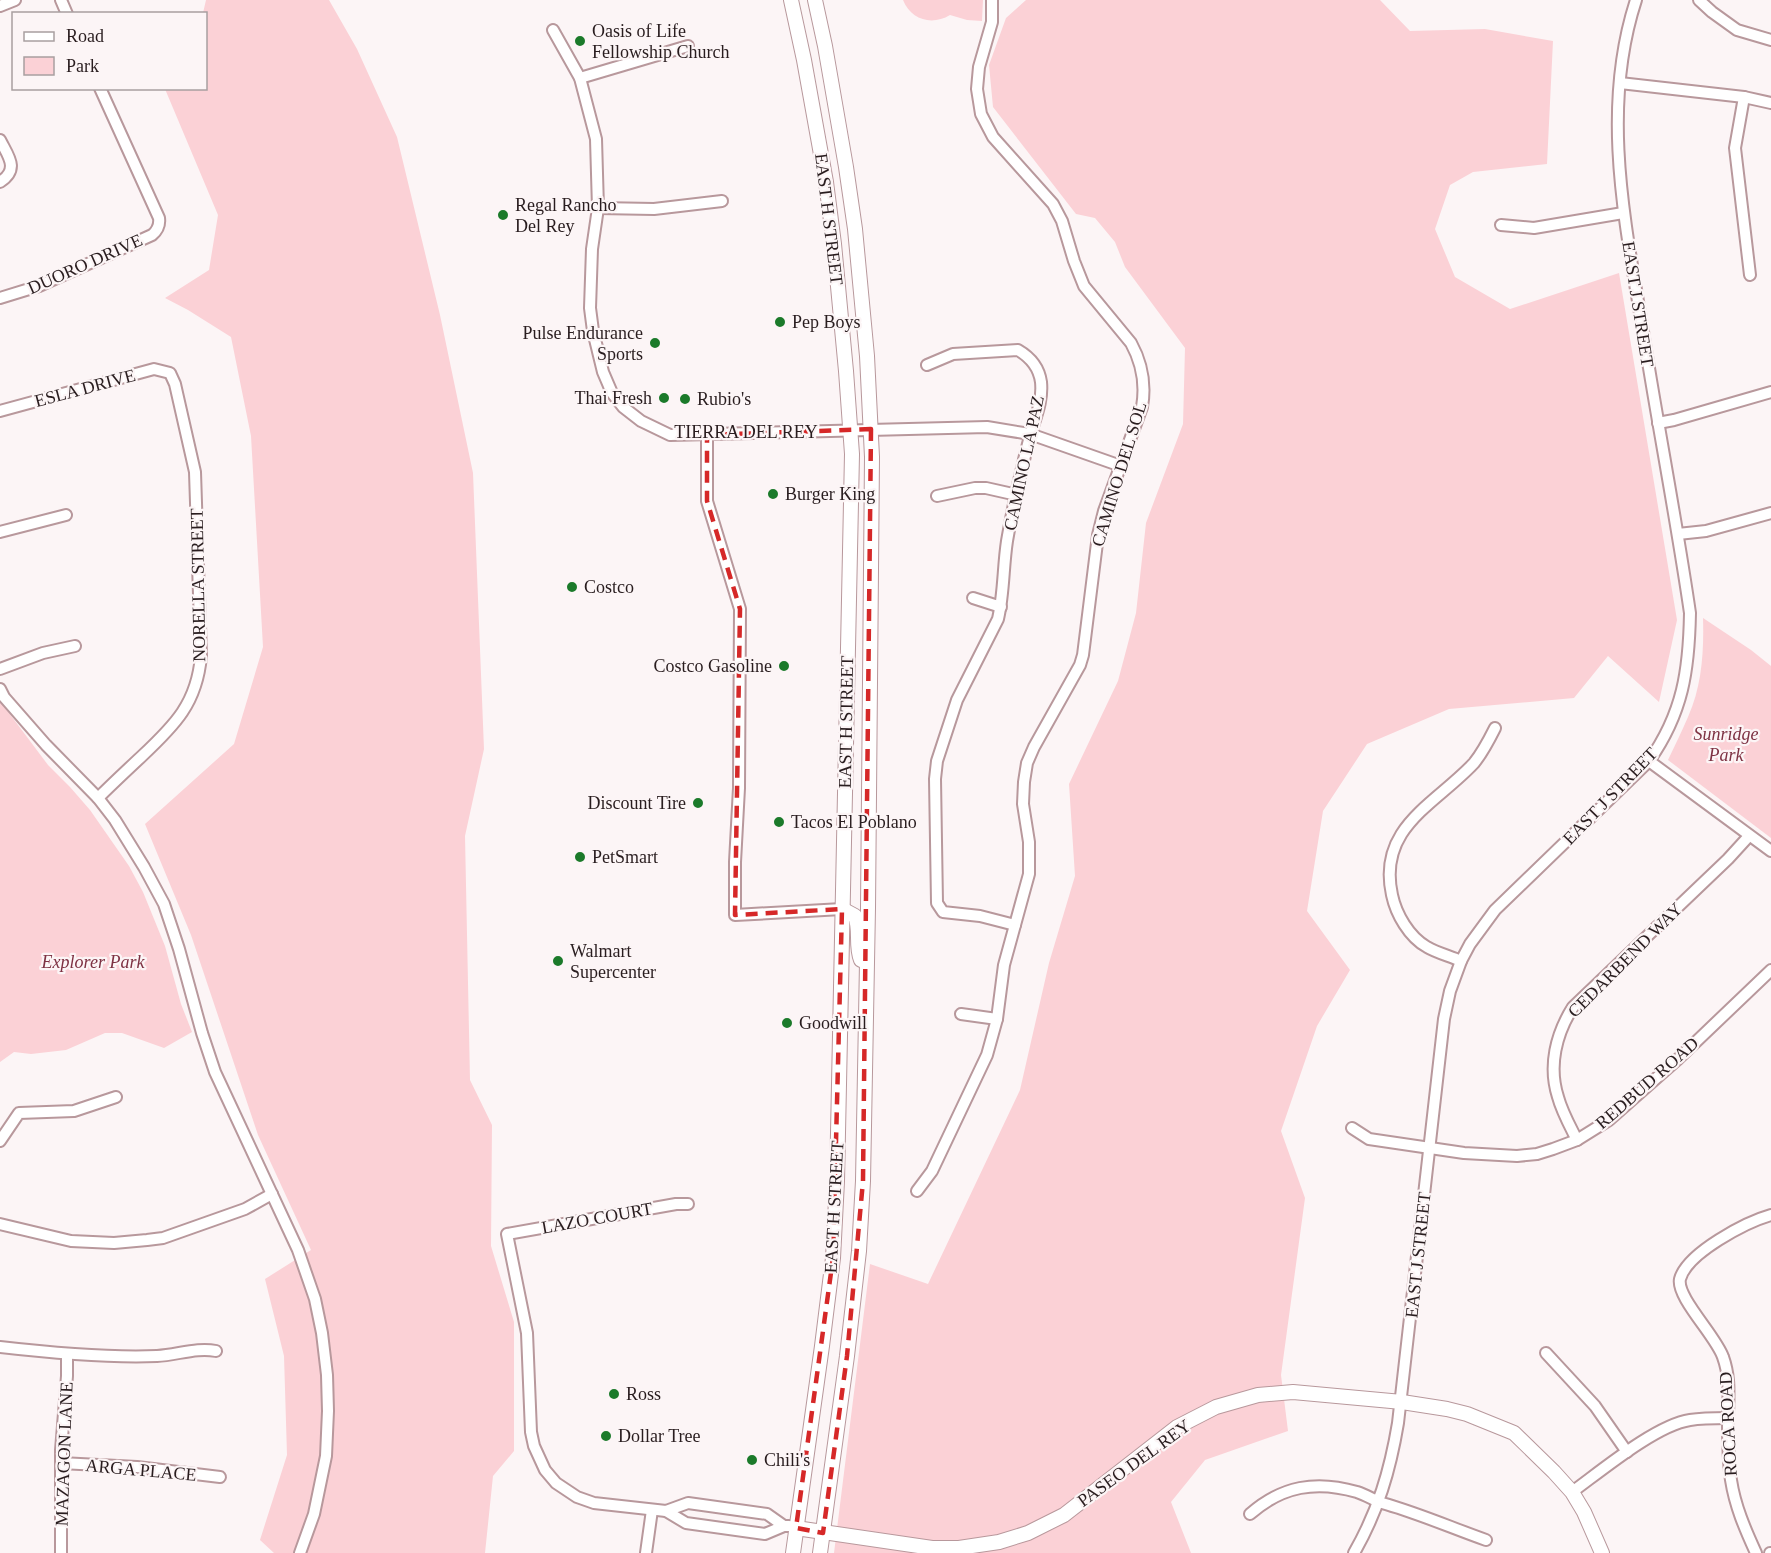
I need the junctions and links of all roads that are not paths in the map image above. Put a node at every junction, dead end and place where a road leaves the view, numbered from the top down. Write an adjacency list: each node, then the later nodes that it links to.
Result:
1 (15, 0): 7 (street)
2 (791, 0): 30 (main road, EAST H STREET)
3 (815, 0): 29 (main road, EAST H STREET)
4 (992, 0): 33 (street, CAMINO DEL SOL)
5 (1636, 0): 12 (street, EAST J STREET)
6 (1699, 0): 9 (street)
7 (0, 6)
8 (553, 30): 11 (street, TIERRA DEL REY)
9 (1771, 40)
10 (688, 45): 11 (street)
11 (580, 78): 19 (street, TIERRA DEL REY)
12 (1620, 82): 14 (street); 20 (street, EAST J STREET)
13 (101, 90): 23 (street, DUORO DRIVE)
14 (1744, 97): 15 (street); 22 (street)
15 (1771, 103)
16 (0, 140): 17 (street)
17 (0, 182)
18 (722, 201): 19 (street)
19 (598, 208): 32 (street, TIERRA DEL REY)
20 (1623, 213): 21 (street); 28 (street, EAST J STREET)
21 (1501, 225)
22 (1750, 275)
23 (0, 298)
24 (927, 365): 31 (street, CAMINO LA PAZ)
25 (170, 372): 27 (street, ESLA DRIVE); 47 (street, NORELLA STREET)
26 (1771, 392): 28 (street)
27 (0, 411)
28 (1658, 423): 39 (street, EAST J STREET)
29 (872, 429): 30 (street, TIERRA DEL REY); 31 (street, TIERRA DEL REY); 53 (main road, EAST H STREET)
30 (851, 431): 32 (street, TIERRA DEL REY); 50 (main road, EAST H STREET)
31 (1030, 434): 33 (street, TIERRA DEL REY); 34 (street, CAMINO LA PAZ)
32 (707, 435): 50 (street)
33 (1121, 466): 51 (street, CAMINO DEL SOL)
34 (1017, 495): 35 (street); 41 (street, CAMINO LA PAZ)
35 (937, 496)
36 (1771, 513): 39 (street)
37 (66, 515): 38 (street)
38 (0, 532)
39 (1677, 534): 46 (street, EAST J STREET)
40 (973, 598): 41 (street)
41 (1001, 607): 51 (street, CAMINO LA PAZ)
42 (75, 646): 43 (street)
43 (0, 669)
44 (0, 689): 47 (street)
45 (1496, 728): 52 (street)
46 (1649, 761): 48 (street); 52 (street, EAST J STREET)
47 (98, 798): 63 (street)
48 (1749, 836): 49 (street); 59 (street, CEDARBEND WAY)
49 (1771, 851)
50 (842, 909): 53 (main road); 82 (main road, EAST H STREET)
51 (1015, 925): 56 (street, CAMINO DEL SOL)
52 (1461, 961): 61 (street, EAST J STREET)
53 (867, 962): 83 (main road, EAST H STREET)
54 (1771, 970): 59 (street, REDBUD ROAD)
55 (961, 1014): 56 (street)
56 (997, 1019): 62 (street, CAMINO DEL SOL)
57 (116, 1096): 60 (street)
58 (1352, 1128): 61 (street, REDBUD ROAD)
59 (1577, 1140): 61 (street, REDBUD ROAD)
60 (0, 1141)
61 (1430, 1147): 72 (street, EAST J STREET)
62 (917, 1191)
63 (272, 1194): 66 (street); 86 (street)
64 (688, 1204): 67 (street, LAZO COURT)
65 (1771, 1215): 73 (street, ROCA ROAD)
66 (0, 1224)
67 (507, 1234): 79 (street, PASEO DEL REY)
68 (0, 1347): 71 (street)
69 (216, 1351): 71 (street)
70 (1546, 1353): 74 (street)
71 (67, 1354): 75 (street, MAZAGON LANE)
72 (1402, 1402): 77 (main road, PASEO DEL REY); 78 (street, EAST J STREET); 83 (main road, PASEO DEL REY)
73 (1728, 1418): 74 (street); 92 (street, ROCA ROAD)
74 (1627, 1452): 77 (street)
75 (62, 1464): 76 (street, ARGA PLACE); 85 (street, MAZAGON LANE)
76 (219, 1477)
77 (1572, 1492): 91 (main road, PASEO DEL REY)
78 (1379, 1502): 81 (street); 84 (street); 90 (street, EAST J STREET)
79 (652, 1510): 80 (street, PASEO DEL REY); 87 (street)
80 (666, 1511): 82 (street, PASEO DEL REY); 82 (street, PASEO DEL REY)
81 (1250, 1514)
82 (790, 1527): 83 (main road, PASEO DEL REY); 88 (main road, EAST H STREET)
83 (823, 1533): 89 (main road, EAST H STREET)
84 (1486, 1540)
85 (61, 1553)
86 (300, 1553)
87 (646, 1553)
88 (793, 1553)
89 (820, 1553)
90 (1354, 1553)
91 (1602, 1553)
92 (1756, 1553)

